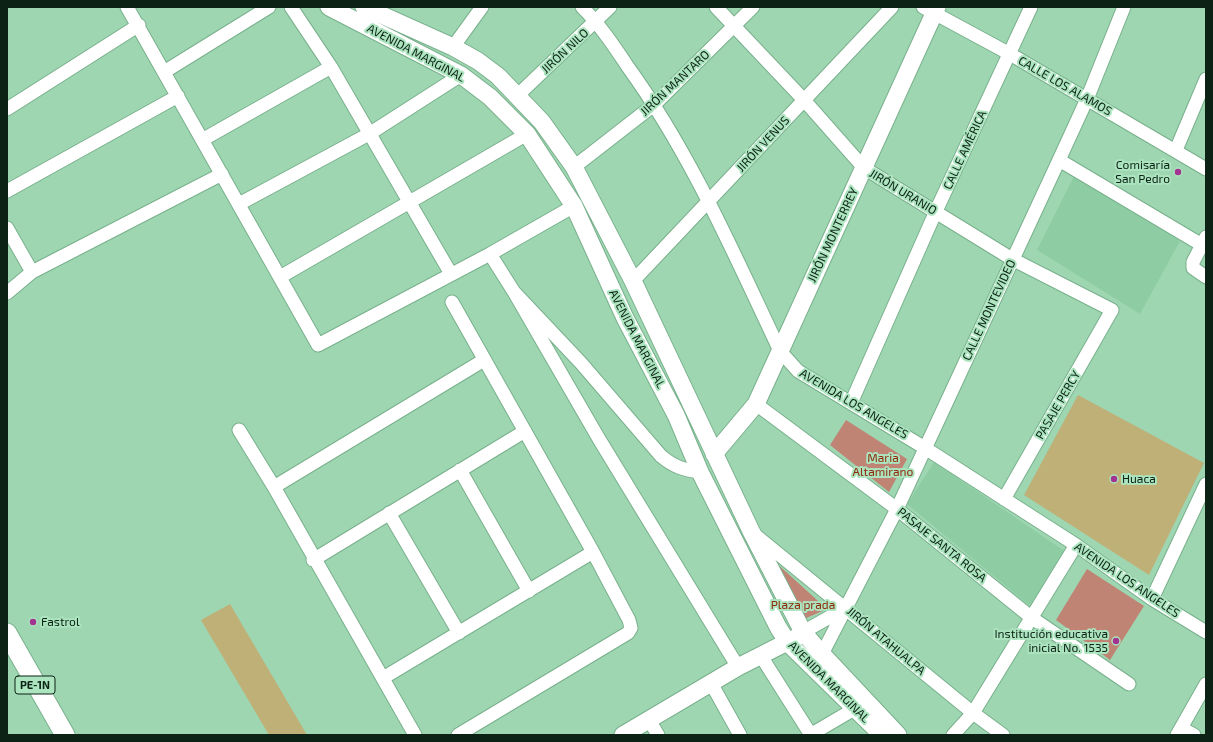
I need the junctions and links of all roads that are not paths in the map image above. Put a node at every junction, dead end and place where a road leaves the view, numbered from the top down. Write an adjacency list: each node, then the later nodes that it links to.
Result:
1 (127, 7): 16 (street)
2 (269, 7): 21 (street)
3 (291, 7): 20 (street)
4 (329, 7): 22 (main road, AVENIDA MARGINAL)
5 (364, 7): 18 (main road, AVENIDA MARGINAL)
6 (482, 7): 18 (street)
7 (582, 7): 15 (street, AVENIDA LOS ANGELES)
8 (610, 7): 15 (street, JIRÓN NILO)
9 (716, 7): 17 (street, JIRÓN URANIO)
10 (752, 7): 17 (street, JIRÓN MANTARO)
11 (892, 7): 27 (street, JIRÓN VENUS)
12 (1031, 7): 19 (street, CALLE AMÉRICA)
13 (1124, 7): 26 (street, CALLE MONTEVIDEO)
14 (932, 9): 19 (street, CALLE LOS ALAMOS); 36 (main road, JIRÓN MONTERREY)
15 (596, 22): 24 (street, JIRÓN NILO); 28 (street, AVENIDA LOS ANGELES)
16 (139, 25): 21 (street); 29 (street)
17 (734, 27): 27 (street, JIRÓN URANIO); 28 (street, JIRÓN MANTARO)
18 (453, 47): 24 (main road, AVENIDA MARGINAL)
19 (1010, 54): 26 (street, CALLE LOS ALAMOS); 44 (street, CALLE AMÉRICA)
20 (331, 67): 30 (street); 32 (street)
21 (164, 72): 25 (street)
22 (461, 75): 30 (street); 31 (main road, AVENIDA MARGINAL)
23 (1206, 79): 33 (street)
24 (518, 95): 35 (main road, AVENIDA MARGINAL)
25 (178, 96): 32 (street); 39 (street)
26 (1087, 99): 33 (street, CALLE LOS ALAMOS); 34 (street, CALLE MONTEVIDEO)
27 (804, 100): 36 (street, JIRÓN URANIO); 41 (street, JIRÓN VENUS)
28 (656, 104): 35 (street, JIRÓN MANTARO); 41 (street, AVENIDA LOS ANGELES)
29 (7, 109)
30 (369, 134): 40 (street); 42 (street)
31 (527, 134): 40 (street); 43 (main road, AVENIDA MARGINAL)
32 (202, 140): 38 (street)
33 (1176, 150): 37 (street, CALLE LOS ALAMOS)
34 (1059, 160): 46 (street); 48 (street, CALLE MONTEVIDEO)
35 (574, 167): 53 (main road, AVENIDA MARGINAL)
36 (864, 168): 44 (street, JIRÓN URANIO); 58 (main road, JIRÓN MONTERREY)
37 (1206, 168)
38 (222, 174): 42 (street); 49 (street)
39 (7, 191)
40 (408, 202): 50 (street); 52 (street)
41 (709, 202): 53 (street, JIRÓN VENUS); 58 (street, AVENIDA LOS ANGELES)
42 (239, 204): 52 (street)
43 (574, 206): 47 (street); 67 (main road, AVENIDA MARGINAL)
44 (936, 211): 48 (street, JIRÓN URANIO); 60 (street, CALLE AMÉRICA)
45 (7, 228): 49 (street)
46 (1204, 241): 51 (street)
47 (490, 254): 50 (street); 54 (street)
48 (1012, 259): 57 (street, JIRÓN URANIO); 64 (street, CALLE MONTEVIDEO)
49 (32, 272): 55 (street)
50 (451, 274): 52 (street)
51 (1202, 274)
52 (280, 277)
53 (633, 281): 65 (main road, AVENIDA MARGINAL)
54 (514, 292): 67 (street); 88 (street)
55 (7, 293)
56 (452, 302): 59 (street)
57 (1112, 310): 70 (street, PASAJE PERCY)
58 (780, 350): 60 (street, AVENIDA LOS ANGELES); 61 (main road, JIRÓN MONTERREY)
59 (484, 360): 63 (street); 69 (street)
60 (851, 403): 64 (street, AVENIDA LOS ANGELES)
61 (756, 404): 65 (main road, JIRÓN MONTERREY); 71 (street, PASAJE SANTA ROSA)
62 (239, 430): 69 (street)
63 (525, 431): 66 (street); 75 (street)
64 (925, 448): 70 (street, AVENIDA LOS ANGELES); 71 (street, CALLE MONTEVIDEO)
65 (714, 454): 73 (main road, AVENIDA MARGINAL)
66 (460, 470): 72 (street); 77 (street)
67 (700, 472): 85 (main road, AVENIDA MARGINAL)
68 (1206, 484): 78 (street)
69 (274, 487): 76 (street)
70 (1004, 499): 74 (street, AVENIDA LOS ANGELES)
71 (897, 509): 79 (street, CALLE MONTEVIDEO); 80 (street, PASAJE SANTA ROSA)
72 (389, 513): 76 (street); 84 (street)
73 (751, 531): 79 (street, JIRÓN ATAHUALPA); 81 (main road, AVENIDA MARGINAL)
74 (1076, 545): 78 (street, AVENIDA LOS ANGELES); 80 (street)
75 (593, 552): 77 (street); 99 (street)
76 (313, 560): 89 (street)
77 (529, 591): 84 (street)
78 (1152, 599): 82 (street, AVENIDA LOS ANGELES)
79 (846, 608): 81 (street); 87 (street, CALLE MONTEVIDEO); 94 (street, JIRÓN ATAHUALPA)
80 (1032, 618): 91 (street, PASAJE SANTA ROSA); 94 (street)
81 (803, 632): 85 (main road); 87 (main road, AVENIDA MARGINAL)
82 (1206, 632)
83 (7, 633): 97 (highway, PE-1N)
84 (458, 633): 89 (street)
85 (788, 643): 86 (main road); 87 (main road, AVENIDA MARGINAL)
86 (761, 656): 88 (main road); 103 (street)
87 (816, 660): 93 (main road, AVENIDA MARGINAL); 105 (main road, AVENIDA MARGINAL)
88 (738, 667): 90 (main road)
89 (383, 678): 98 (street)
90 (711, 683): 95 (main road); 102 (street)
91 (1129, 684)
92 (1206, 684): 96 (street)
93 (856, 708): 103 (street); 104 (main road, AVENIDA MARGINAL)
94 (973, 713): 106 (street); 107 (street, JIRÓN ATAHUALPA)
95 (649, 720): 100 (main road); 101 (street)
96 (1179, 731): 108 (street)
97 (65, 735)
98 (415, 735)
99 (458, 735)
100 (623, 735)
101 (658, 735)
102 (740, 735)
103 (810, 735)
104 (882, 735)
105 (898, 735)
106 (953, 735)
107 (1003, 735)
108 (1194, 735)

